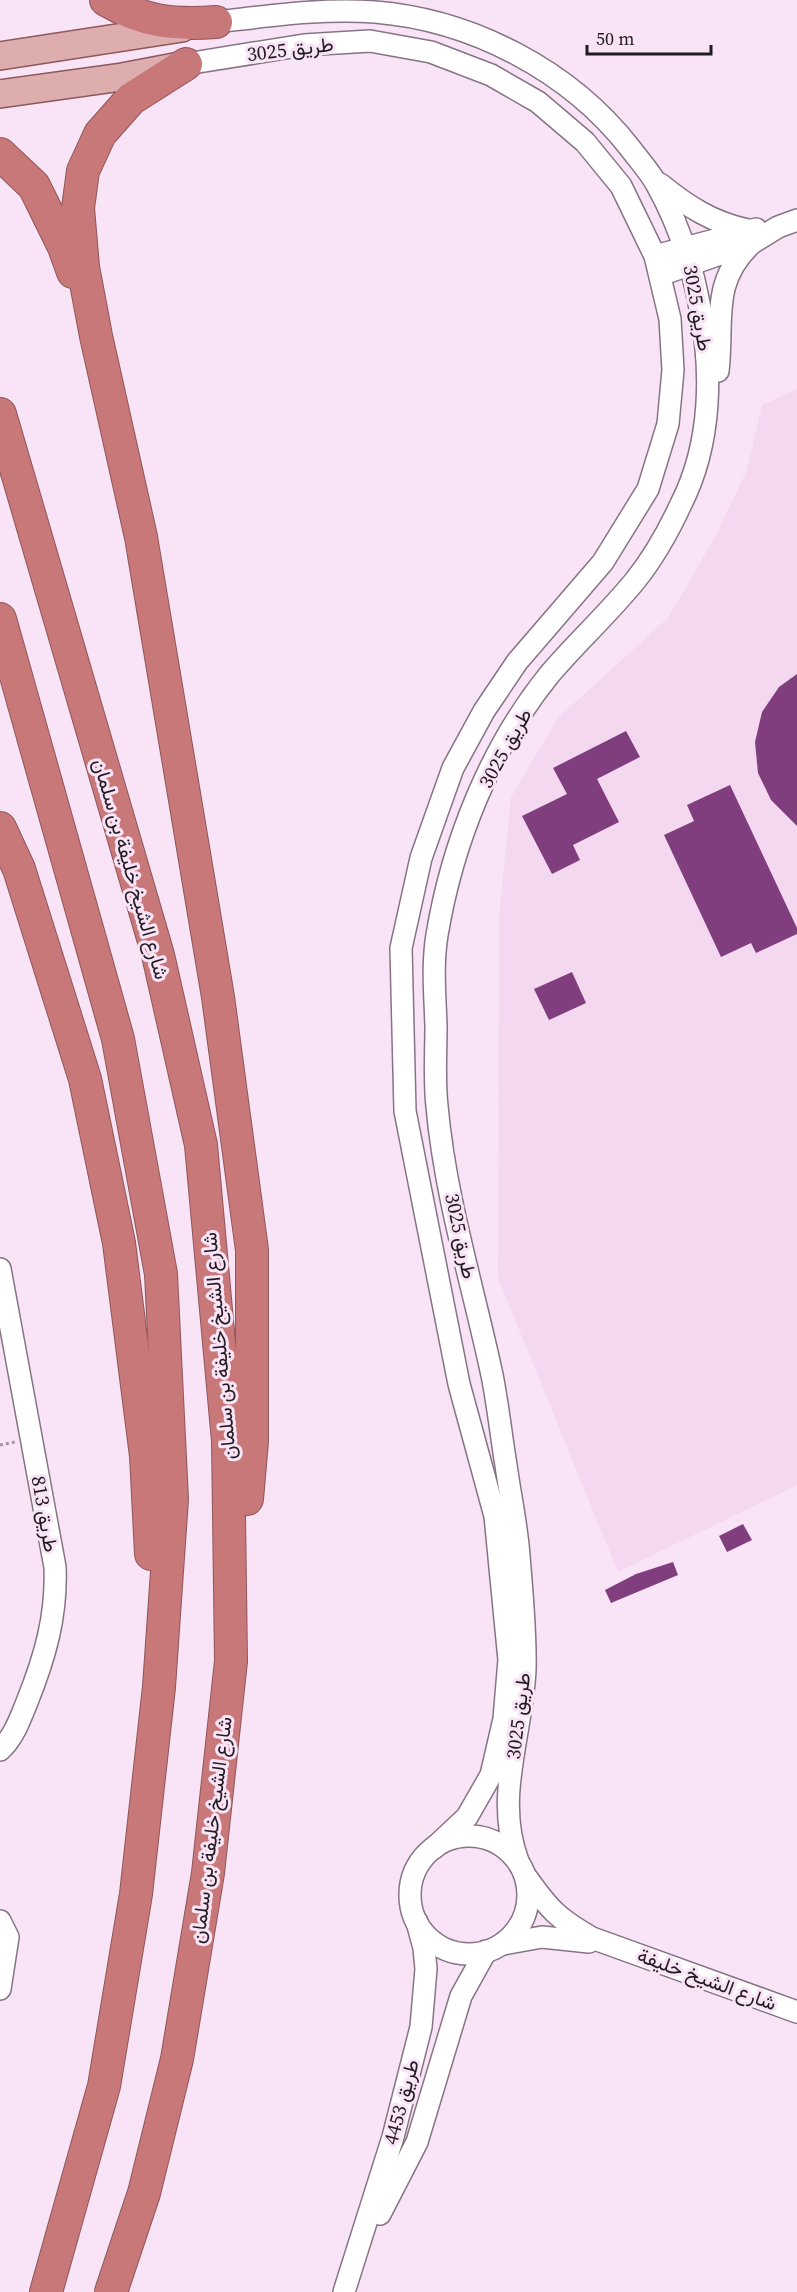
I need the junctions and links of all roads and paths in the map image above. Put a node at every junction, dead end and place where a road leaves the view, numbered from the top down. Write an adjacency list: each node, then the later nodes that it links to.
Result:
1 (106, 0): 2 (highway)
2 (216, 22): 3 (main road); 7 (street, طريق 3025)
3 (0, 56)
4 (186, 64): 5 (main road); 13 (street, طريق 3025); 14 (highway)
5 (0, 94)
6 (0, 154): 11 (highway)
7 (655, 181): 10 (street); 12 (street, طريق 3025)
8 (0, 183): 11 (highway)
9 (787, 223): 10 (street)
10 (750, 236): 12 (street); 16 (street)
11 (64, 247): 14 (highway)
12 (689, 256): 13 (street); 16 (street, طريق 3025)
13 (658, 266): 20 (street, طريق 3025)
14 (96, 336): 26 (highway)
15 (0, 414): 26 (highway, شارع الشيخ خليفة بن سلمان)
16 (705, 430): 19 (street, طريق 3025)
17 (0, 619): 27 (highway)
18 (0, 828): 27 (highway)
19 (437, 1106): 20 (street); 22 (street, طريق 3025)
20 (405, 1111): 23 (street, طريق 3025)
21 (0, 1269): 28 (street, طريق 813)
22 (484, 1344): 23 (street); 24 (street, طريق 3025)
23 (453, 1350): 25 (street, طريق 3025)
24 (501, 1432): 25 (street); 30 (street, طريق 3025)
25 (474, 1437): 29 (street, طريق 3025)
26 (231, 1661): 39 (highway, شارع الشيخ خليفة بن سلمان)
27 (159, 1687): 38 (highway)
28 (0, 1750)
29 (434, 1848): 30 (street); 32 (street)
30 (521, 1869): 33 (street, شارع الشيخ خليفة); 34 (street)
31 (0, 1921): 35 (street)
32 (417, 1922): 34 (street); 37 (street, طريق 4453)
33 (616, 1947): 34 (street, شارع الشيخ خليفة); 36 (street, شارع الشيخ خليفة)
34 (495, 1948): 37 (street, طريق 4453)
35 (0, 1989)
36 (797, 2012)
37 (346, 2284)
38 (46, 2292)
39 (111, 2292)

